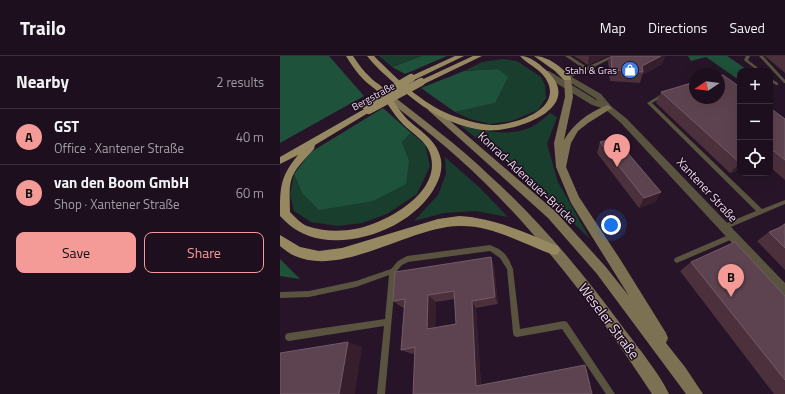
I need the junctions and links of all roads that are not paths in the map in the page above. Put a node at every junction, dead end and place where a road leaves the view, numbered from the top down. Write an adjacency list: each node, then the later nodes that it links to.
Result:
1 (349, 56): 22 (main road)
2 (370, 56): 25 (main road, Konrad-Adenauer-Brücke)
3 (461, 56): 23 (main road, Bergstraße, bridge)
4 (489, 56): 11 (main road)
5 (514, 56): 12 (main road)
6 (538, 56): 16 (main road)
7 (567, 56): 14 (lane)
8 (614, 56): 14 (lane)
9 (748, 56): 13 (lane)
10 (761, 56): 18 (lane)
11 (477, 57): 23 (main road, Bergstraße, bridge)
12 (525, 58): 15 (main road)
13 (756, 68)
14 (587, 69): 16 (lane)
15 (546, 73): 16 (street, Xantener Straße); 25 (main road)
16 (564, 79): 21 (main road); 24 (street, Xantener Straße)
17 (773, 81): 20 (lane)
18 (785, 82)
19 (689, 84): 32 (lane)
20 (777, 84)
21 (571, 87): 24 (street, Xantener Straße); 29 (main road)
22 (384, 93): 31 (main road); 36 (main road)
23 (367, 108): 26 (main road, Bergstraße); 27 (main road, Bergstraße)
24 (608, 108): 29 (main road); 33 (street, Xantener Straße)
25 (432, 110): 43 (main road, Konrad-Adenauer-Brücke)
26 (325, 135): 28 (main road, Bergstraße); 31 (main road)
27 (280, 153)
28 (280, 161)
29 (561, 166): 43 (main road)
30 (785, 202): 32 (lane)
31 (282, 211)
32 (761, 212): 33 (lane)
33 (724, 227): 34 (street, Xantener Straße)
34 (733, 236): 37 (lane); 39 (street, Xantener Straße)
35 (280, 240): 36 (main road)
36 (554, 250): 46 (main road, Weseler Straße)
37 (677, 260)
38 (393, 271): 40 (lane); 41 (lane); 45 (lane)
39 (785, 292)
40 (280, 295)
41 (388, 322): 42 (lane); 44 (lane)
42 (289, 337)
43 (680, 372): 47 (main road)
44 (381, 394)
45 (610, 394)
46 (661, 394)
47 (695, 394)

